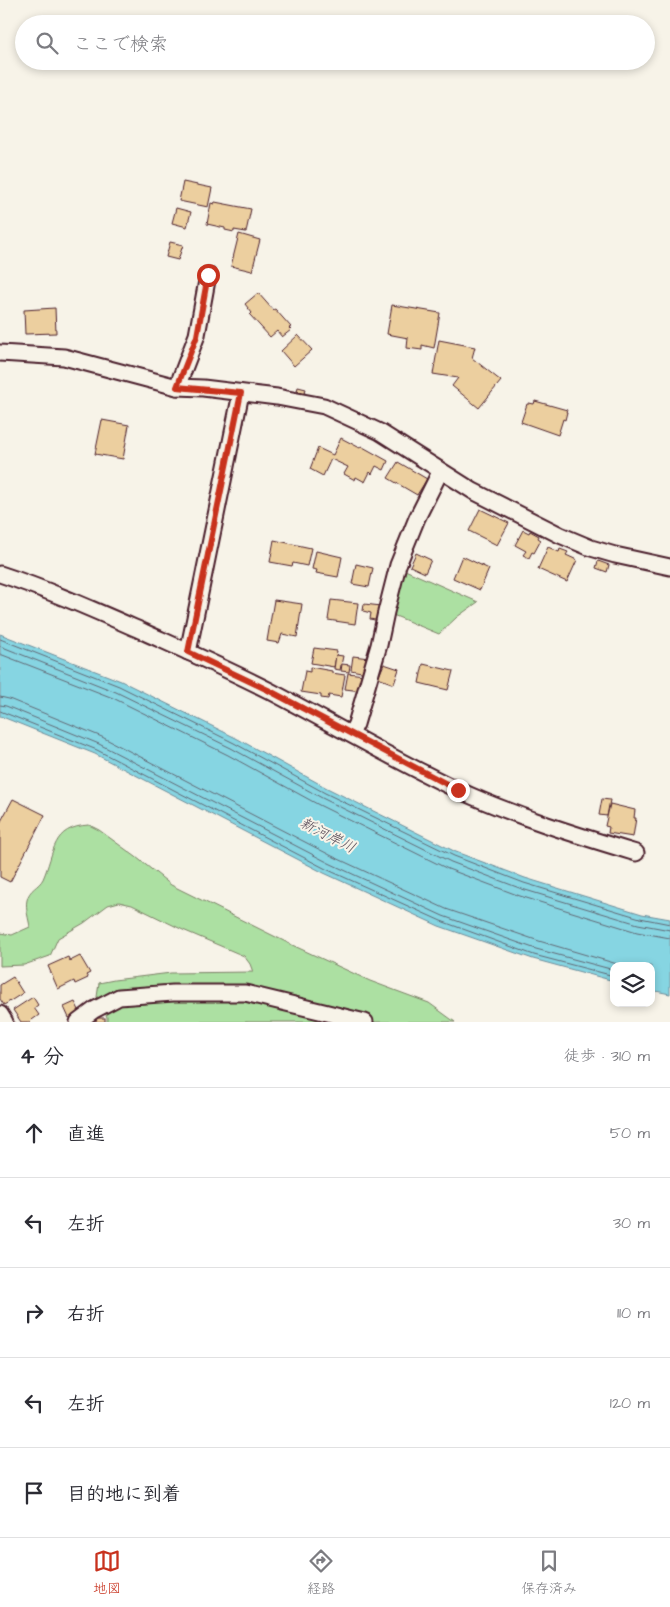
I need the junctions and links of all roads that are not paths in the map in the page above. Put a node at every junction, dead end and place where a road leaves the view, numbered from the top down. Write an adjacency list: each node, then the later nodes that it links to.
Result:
1 (208, 275): 3 (street)
2 (0, 353): 3 (street)
3 (177, 387): 4 (street)
4 (241, 393): 5 (street); 8 (street)
5 (440, 472): 6 (street); 9 (street)
6 (670, 567)
7 (0, 574): 8 (street)
8 (188, 652): 9 (street)
9 (351, 734): 10 (street)
10 (636, 854)
11 (0, 1014): 12 (street)
12 (5, 1022)
13 (78, 1022): 14 (street)
14 (365, 1022)

